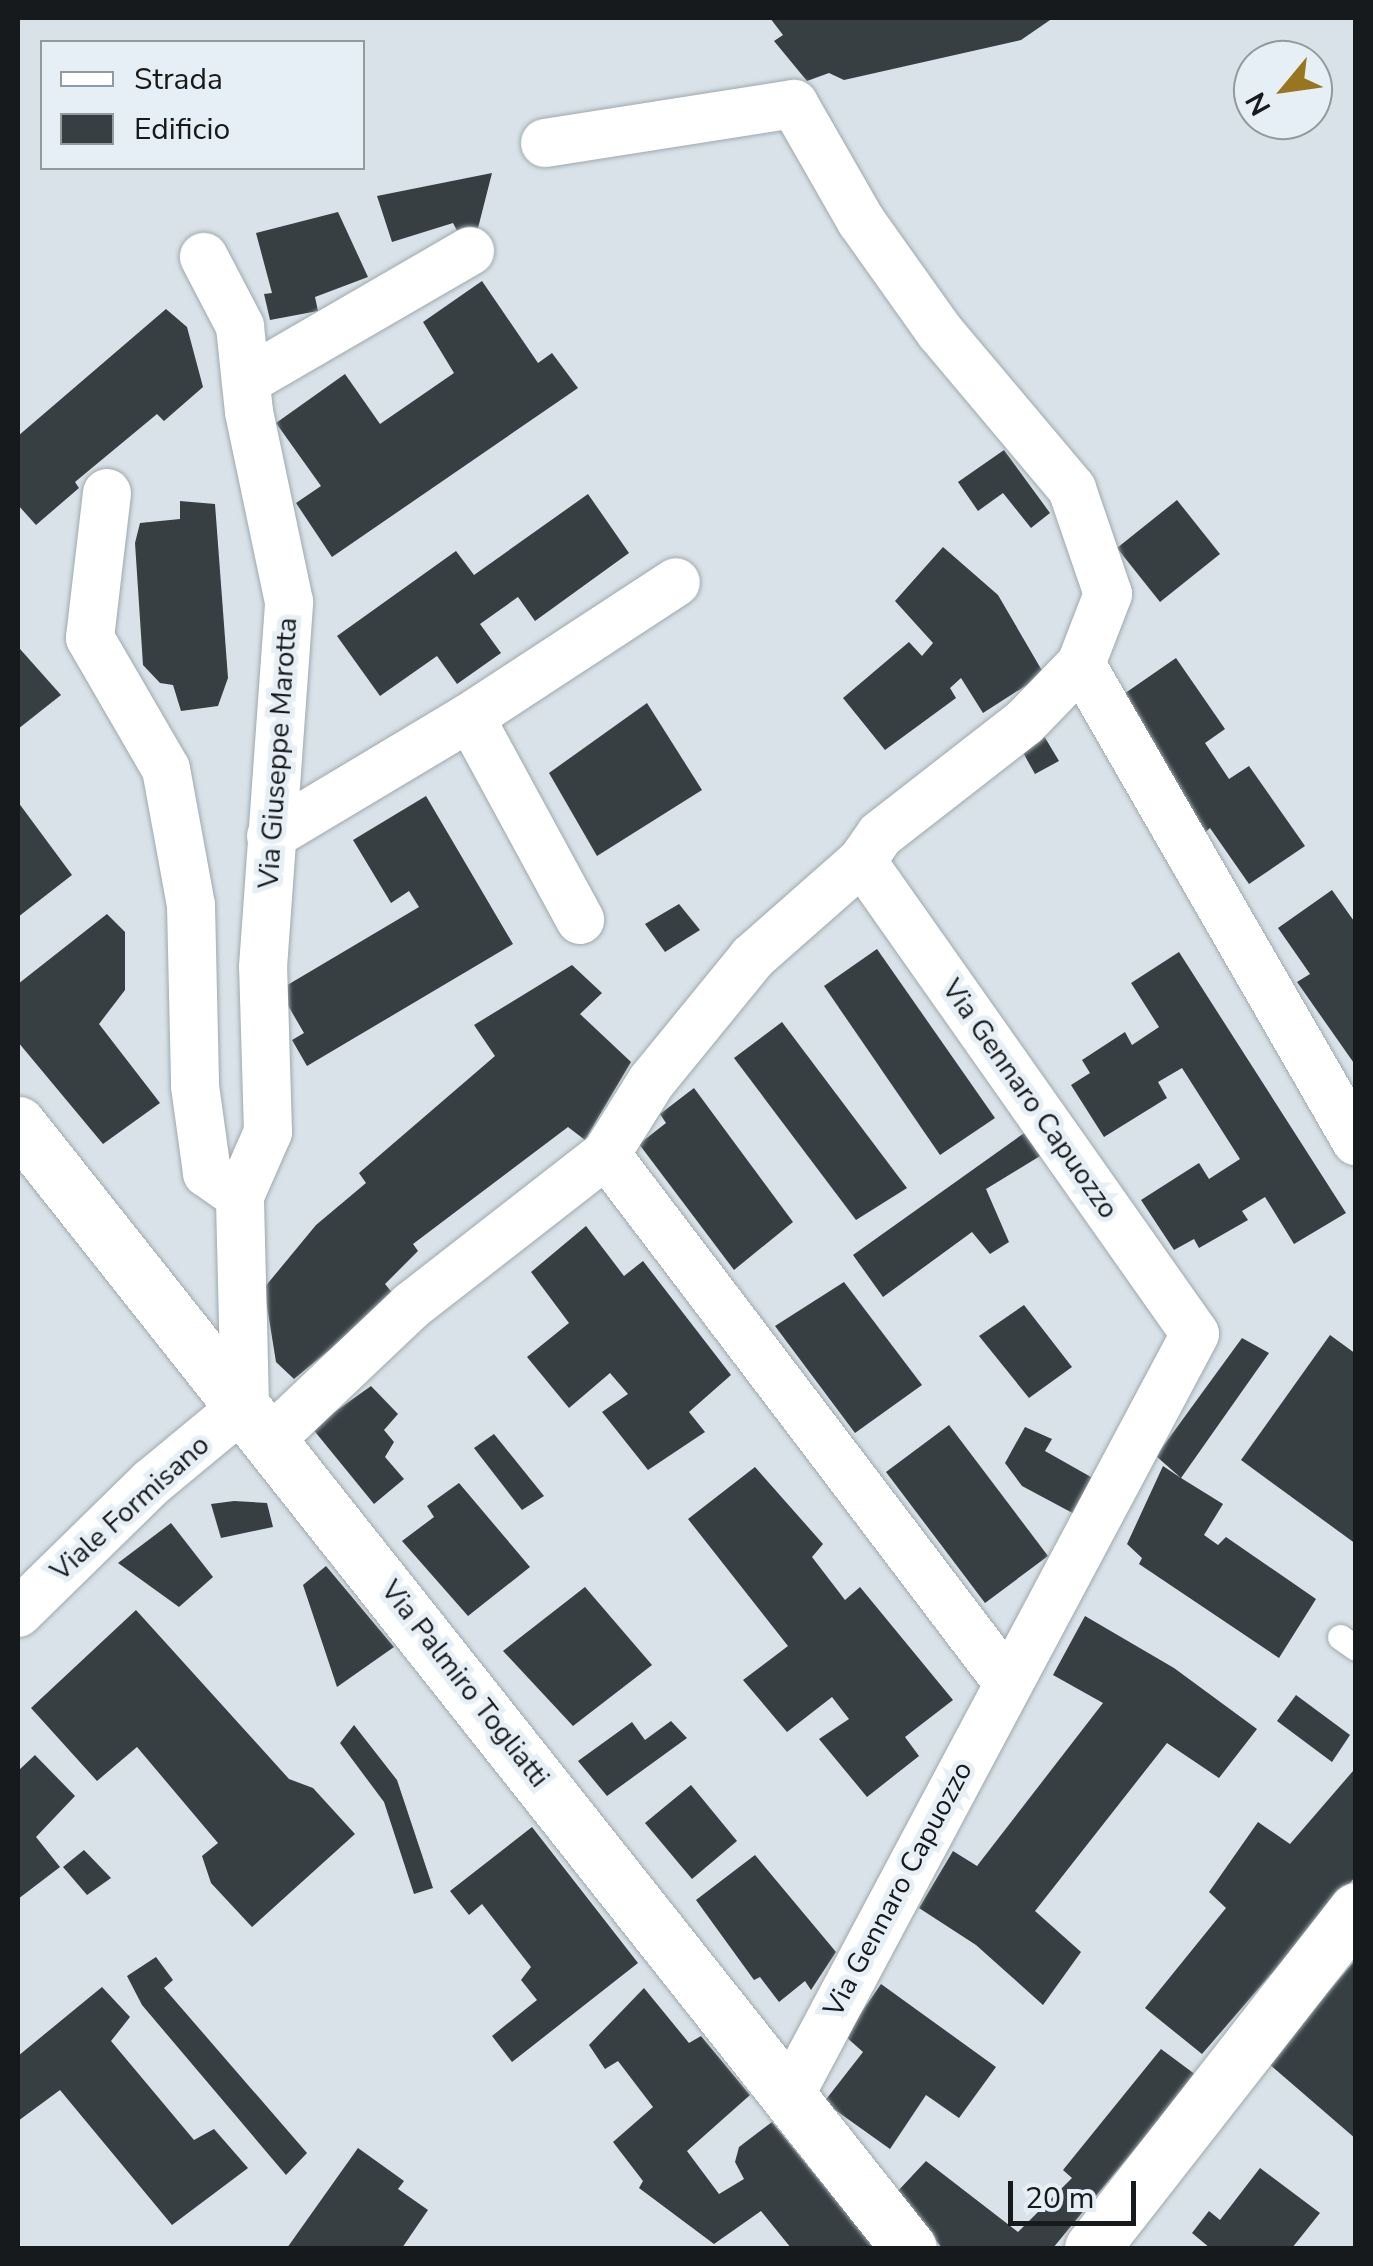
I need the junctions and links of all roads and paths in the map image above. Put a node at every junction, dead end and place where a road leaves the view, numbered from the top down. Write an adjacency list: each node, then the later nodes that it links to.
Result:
1 (544, 142): 7 (street)
2 (470, 251): 4 (street)
3 (204, 257): 4 (street, Via Giuseppe Marotta)
4 (246, 381): 9 (street, Via Giuseppe Marotta)
5 (107, 494): 15 (street)
6 (676, 582): 8 (street)
7 (1081, 664): 10 (street); 13 (street)
8 (470, 717): 9 (street); 11 (street)
9 (271, 836): 15 (street, Via Giuseppe Marotta)
10 (862, 861): 14 (street); 18 (street, Via Gennaro Capuozzo)
11 (580, 920)
12 (18, 1124): 16 (street, Via Palmiro Togliatti)
13 (1356, 1141)
14 (606, 1154): 16 (street); 18 (street)
15 (240, 1196): 16 (street, Via Giuseppe Marotta)
16 (259, 1421): 17 (street, Viale Formisano); 20 (street, Via Palmiro Togliatti)
17 (18, 1613)
18 (1007, 1682): 20 (street, Via Gennaro Capuozzo)
19 (1356, 1910): 22 (street)
20 (789, 2097): 21 (street, Via Palmiro Togliatti)
21 (908, 2248)
22 (1092, 2248)

